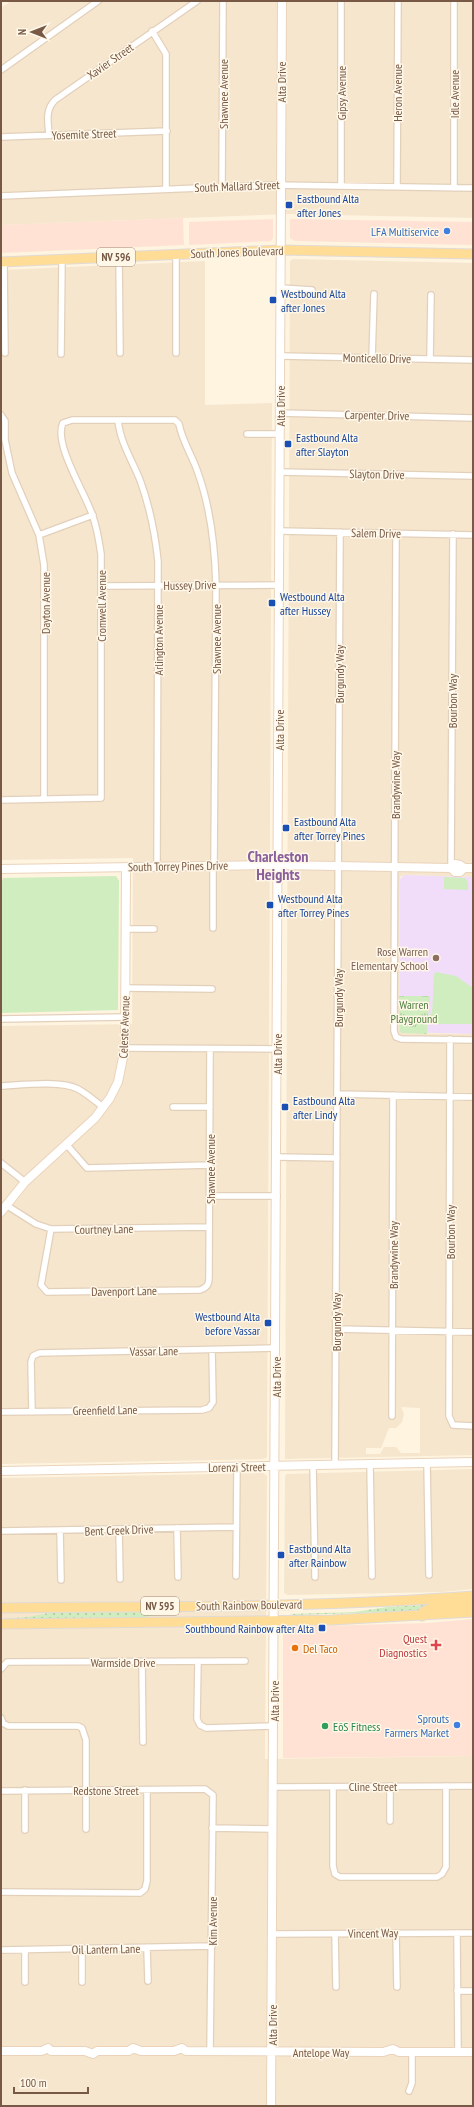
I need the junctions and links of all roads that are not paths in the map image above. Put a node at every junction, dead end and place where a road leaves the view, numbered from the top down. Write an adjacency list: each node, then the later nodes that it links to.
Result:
1 (98, 1): 9 (street)
2 (197, 1): 8 (street, Xavier Street)
3 (223, 1): 16 (street, Shawnee Avenue)
4 (282, 1): 13 (main road, Alta Drive)
5 (342, 1): 14 (street, Gipsy Avenue)
6 (398, 1): 15 (street, Heron Avenue)
7 (454, 1): 17 (street, Idle Avenue)
8 (152, 31): 10 (street); 11 (street, Xavier Street)
9 (1, 70)
10 (167, 131): 11 (street, Yosemite Street); 19 (street)
11 (50, 135): 12 (street, Yosemite Street)
12 (1, 137)
13 (281, 185): 14 (street, South Mallard Street); 16 (street, South Mallard Street); 21 (main road, Alta Drive)
14 (341, 185): 15 (street, South Mallard Street)
15 (397, 186): 17 (street, South Mallard Street)
16 (222, 187): 19 (street, South Mallard Street)
17 (454, 188): 18 (street, South Mallard Street)
18 (473, 188)
19 (166, 189): 20 (street, South Mallard Street)
20 (1, 196)
21 (281, 250): 22 (main road, South Jones Boulevard / NV 596); 23 (main road, South Jones Boulevard / NV 596); 27 (main road, Alta Drive)
22 (176, 254): 24 (main road, South Jones Boulevard / NV 596); 33 (street)
23 (473, 254)
24 (119, 257): 25 (main road, South Jones Boulevard / NV 596); 32 (street)
25 (62, 259): 26 (main road, South Jones Boulevard / NV 596); 34 (street)
26 (3, 262): 31 (street)
27 (281, 288): 28 (street); 35 (main road, Alta Drive)
28 (312, 290)
29 (374, 294): 36 (street)
30 (431, 295): 37 (street)
31 (5, 353)
32 (120, 353)
33 (176, 353)
34 (61, 354)
35 (280, 356): 36 (street, Monticello Drive); 39 (main road, Alta Drive)
36 (372, 358): 37 (street, Monticello Drive)
37 (430, 359): 38 (street, Monticello Drive)
38 (473, 360)
39 (280, 413): 41 (street, Carpenter Drive); 44 (main road, Alta Drive)
40 (1, 415): 52 (street, Dayton Avenue)
41 (473, 418)
42 (118, 420): 47 (street, Cromwell Avenue); 54 (street, Shawnee Avenue); 57 (street, Arlington Avenue)
43 (247, 434): 44 (street)
44 (280, 434): 45 (main road, Alta Drive)
45 (280, 472): 46 (street, Slayton Drive); 48 (main road, Alta Drive)
46 (473, 476)
47 (93, 515): 52 (street); 56 (street, Cromwell Avenue)
48 (280, 531): 49 (street, Salem Drive); 55 (main road, Alta Drive)
49 (340, 532): 50 (street, Salem Drive); 62 (street, Burgundy Way)
50 (396, 533): 51 (street, Salem Drive); 65 (street, Brandywine Way)
51 (453, 534): 53 (street, Salem Drive); 66 (street, Bourbon Way)
52 (39, 535): 58 (street, Dayton Avenue)
53 (473, 535)
54 (216, 585): 55 (street, Hussey Drive); 57 (street, Hussey Drive); 61 (street, Shawnee Avenue)
55 (280, 585): 60 (main road, Alta Drive)
56 (101, 586): 57 (street, Hussey Drive); 58 (street, Cromwell Avenue)
57 (158, 586): 64 (street, Arlington Avenue)
58 (44, 799): 59 (street)
59 (1, 800)
60 (278, 865): 61 (main road, South Torrey Pines Drive); 62 (main road, South Torrey Pines Drive); 80 (main road, Alta Drive)
61 (214, 866): 64 (main road, South Torrey Pines Drive); 69 (street, Shawnee Avenue)
62 (339, 866): 65 (main road, South Torrey Pines Drive); 82 (street, Burgundy Way)
63 (126, 867): 64 (main road, South Torrey Pines Drive); 68 (main road, South Torrey Pines Drive); 70 (main road, Celeste Avenue)
64 (157, 867)
65 (395, 867): 66 (main road, South Torrey Pines Drive); 76 (street, Brandywine Way)
66 (451, 868): 67 (main road, South Torrey Pines Drive)
67 (473, 868)
68 (1, 869)
69 (213, 928)
70 (126, 929): 71 (street); 72 (main road, Celeste Avenue)
71 (154, 929)
72 (126, 988): 73 (street); 74 (main road, Celeste Avenue)
73 (212, 989)
74 (126, 1017): 75 (street); 78 (main road, Celeste Avenue)
75 (1, 1019)
76 (450, 1039): 77 (street); 84 (street, Bourbon Way)
77 (473, 1040)
78 (125, 1048): 79 (street); 86 (main road, Celeste Avenue)
79 (210, 1049): 80 (street); 88 (street, Shawnee Avenue)
80 (278, 1049): 90 (main road, Alta Drive)
81 (1, 1086): 86 (street)
82 (338, 1094): 83 (street); 91 (street, Burgundy Way)
83 (394, 1095): 84 (street); 103 (street, Brandywine Way)
84 (450, 1096): 85 (street); 104 (street, Bourbon Way)
85 (473, 1097)
86 (104, 1107): 89 (main road, Celeste Avenue)
87 (173, 1107): 88 (street)
88 (210, 1107): 93 (street, Shawnee Avenue)
89 (66, 1144): 93 (street); 94 (main road, Celeste Avenue)
90 (277, 1157): 91 (street); 96 (main road, Alta Drive)
91 (337, 1158): 102 (street, Burgundy Way)
92 (1, 1163): 94 (street)
93 (210, 1165): 95 (street, Shawnee Avenue)
94 (24, 1182): 97 (main road, Celeste Avenue)
95 (210, 1196): 96 (street); 99 (street, Shawnee Avenue)
96 (277, 1196): 106 (main road, Alta Drive)
97 (6, 1205): 98 (main road, Celeste Avenue); 100 (street, Courtney Lane)
98 (1, 1212)
99 (209, 1227): 100 (street, Courtney Lane); 101 (street, Shawnee Avenue)
100 (51, 1229): 101 (street, Davenport Lane)
101 (206, 1288)
102 (336, 1330): 103 (street); 114 (street, Burgundy Way)
103 (392, 1330): 104 (street); 110 (street, Brandywine Way)
104 (449, 1332): 105 (street); 111 (street, Bourbon Way)
105 (473, 1332)
106 (276, 1348): 107 (street, Vassar Lane); 117 (main road, Alta Drive)
107 (212, 1350): 109 (street, Vassar Lane); 109 (street, Greenfield Lane)
108 (1, 1412): 109 (street, Greenfield Lane)
109 (32, 1412)
110 (392, 1416)
111 (473, 1426)
112 (473, 1462): 113 (main road, Lorenzi Street)
113 (427, 1463): 115 (main road, Lorenzi Street); 125 (street)
114 (335, 1464): 115 (main road, Lorenzi Street); 116 (main road, Lorenzi Street)
115 (370, 1464): 127 (street)
116 (313, 1465): 117 (main road, Lorenzi Street); 129 (street)
117 (275, 1466): 118 (main road, Lorenzi Street); 134 (main road, Alta Drive)
118 (237, 1467): 119 (main road, Lorenzi Street); 120 (street)
119 (1, 1471)
120 (236, 1527): 121 (street, Bent Creek Drive); 126 (street)
121 (177, 1528): 122 (street, Bent Creek Drive); 128 (street)
122 (119, 1530): 124 (street, Bent Creek Drive); 130 (street)
123 (1, 1531): 124 (street, Bent Creek Drive)
124 (60, 1531): 131 (street)
125 (429, 1575)
126 (236, 1576)
127 (372, 1576)
128 (178, 1577)
129 (315, 1577)
130 (120, 1578)
131 (61, 1580)
132 (473, 1596): 134 (main road, South Rainbow Boulevard / NV 595)
133 (473, 1604): 137 (main road)
134 (275, 1605): 135 (main road, South Rainbow Boulevard / NV 595); 138 (main road, Alta Drive)
135 (1, 1608)
136 (473, 1612): 137 (main road, South Rainbow Boulevard / NV 595)
137 (422, 1616): 138 (main road, South Rainbow Boulevard / NV 595)
138 (274, 1620): 139 (main road, South Rainbow Boulevard / NV 595); 145 (main road, Alta Drive)
139 (1, 1624)
140 (245, 1660): 141 (street, Warmside Drive)
141 (198, 1661): 142 (street, Warmside Drive); 145 (street)
142 (142, 1662): 143 (street, Warmside Drive); 146 (street)
143 (2, 1667)
144 (2, 1721): 153 (street)
145 (274, 1726): 150 (main road, Alta Drive)
146 (143, 1742)
147 (390, 1786): 148 (street, Cline Street); 151 (street, Cline Street); 157 (street)
148 (446, 1786): 149 (street, Cline Street); 151 (street)
149 (473, 1786)
150 (273, 1787): 151 (street, Cline Street); 160 (main road, Alta Drive)
151 (333, 1787)
152 (25, 1790): 153 (street, Redstone Street); 155 (street, Redstone Street); 161 (street)
153 (86, 1790): 154 (street, Redstone Street); 159 (street)
154 (147, 1790): 156 (street, Redstone Street); 162 (street)
155 (1, 1791)
156 (210, 1792): 158 (street, Kim Avenue)
157 (390, 1821)
158 (212, 1828): 160 (street); 168 (street, Kim Avenue)
159 (86, 1829)
160 (273, 1829): 166 (main road, Alta Drive)
161 (26, 1830)
162 (1, 1892)
163 (396, 1933): 164 (street, Vincent Way); 167 (street, Vincent Way); 177 (street)
164 (457, 1933): 165 (street, Vincent Way); 178 (street)
165 (473, 1933)
166 (272, 1934): 167 (street, Vincent Way); 182 (main road, Alta Drive)
167 (335, 1934): 176 (street)
168 (212, 1946): 169 (street, Oil Lantern Lane); 181 (street, Kim Avenue)
169 (147, 1948): 170 (street, Oil Lantern Lane); 173 (street)
170 (82, 1949): 172 (street, Oil Lantern Lane); 175 (street)
171 (1, 1950): 172 (street, Oil Lantern Lane)
172 (24, 1950): 174 (street)
173 (148, 1981)
174 (25, 1982)
175 (82, 1982)
176 (336, 1987)
177 (397, 1987)
178 (457, 1991): 179 (street); 184 (street)
179 (473, 1991)
180 (1, 2051): 181 (main road, Antelope Way)
181 (210, 2052): 182 (main road, Antelope Way)
182 (272, 2052): 183 (main road, Antelope Way); 187 (main road, Alta Drive)
183 (412, 2052): 184 (main road, Antelope Way); 186 (street)
184 (458, 2052): 185 (main road, Antelope Way)
185 (473, 2052)
186 (409, 2091)
187 (271, 2106)

